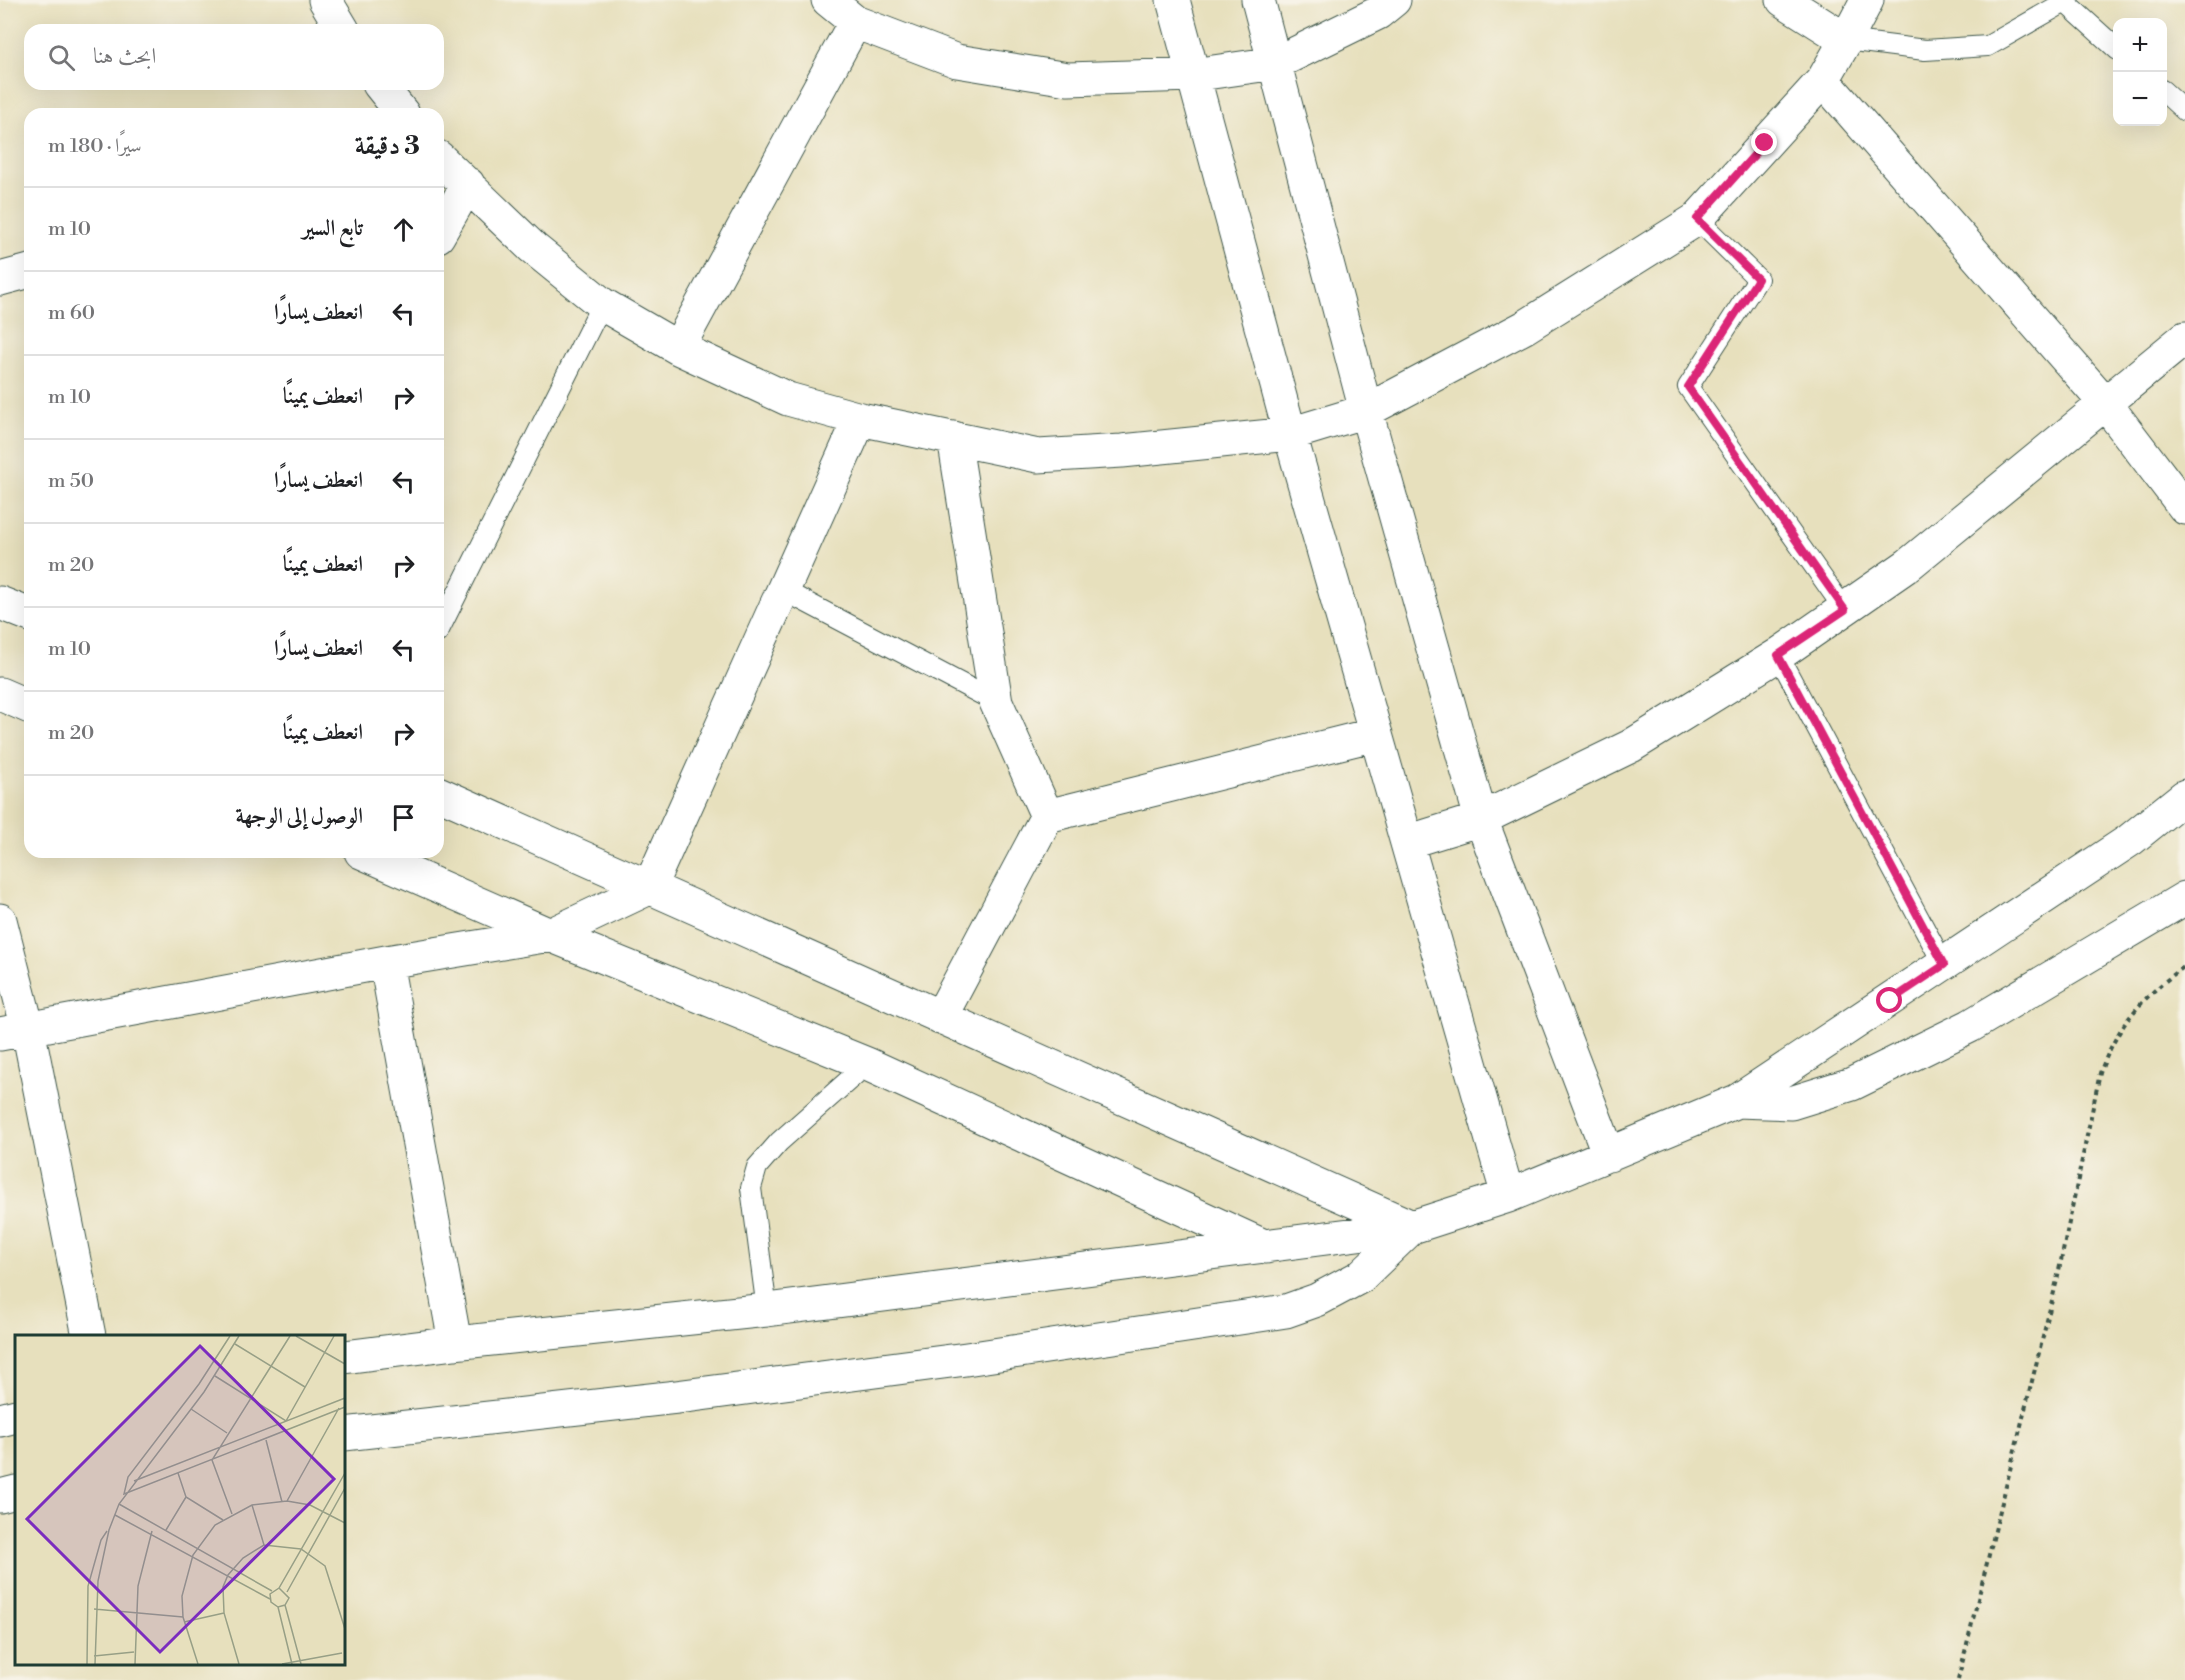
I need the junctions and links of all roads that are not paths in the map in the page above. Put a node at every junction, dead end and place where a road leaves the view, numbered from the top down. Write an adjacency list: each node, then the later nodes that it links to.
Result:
1 (325, 0): 10 (street)
2 (828, 0): 9 (street)
3 (1173, 0): 14 (street)
4 (1258, 0): 13 (street)
5 (1394, 0): 13 (street)
6 (1783, 0): 11 (street)
7 (1867, 0): 11 (street)
8 (2065, 1): 11 (lane); 12 (lane)
9 (855, 22): 14 (street); 28 (street)
10 (339, 24)
11 (1846, 40): 15 (street)
12 (2113, 45)
13 (1276, 63): 14 (street); 30 (street)
14 (1192, 75): 32 (street)
15 (1823, 80): 22 (street); 29 (street)
16 (384, 90): 18 (street)
17 (2167, 94): 19 (lane)
18 (398, 108)
19 (2185, 111)
20 (444, 162): 21 (street)
21 (468, 184): 23 (street); 26 (street)
22 (1697, 219): 30 (street); 37 (lane)
23 (444, 226)
24 (24, 272): 25 (street)
25 (0, 279)
26 (602, 304): 28 (street); 39 (lane)
27 (2185, 338): 29 (street)
28 (678, 348): 31 (street)
29 (2105, 403): 34 (street); 37 (street)
30 (1366, 411): 32 (street); 48 (street)
31 (860, 419): 33 (street); 35 (street)
32 (1290, 434): 33 (street); 44 (street)
33 (954, 438): 42 (street)
34 (2185, 508)
35 (783, 590): 42 (lane); 51 (street)
36 (0, 603): 38 (street)
37 (1845, 610): 40 (street)
38 (24, 613)
39 (444, 620)
40 (1778, 655): 48 (street); 56 (lane)
41 (0, 694): 43 (street)
42 (996, 702): 47 (street)
43 (24, 704)
44 (1376, 735): 47 (street); 49 (street)
45 (444, 796): 51 (street)
46 (2185, 796): 56 (street)
47 (1047, 816): 57 (street)
48 (1481, 819): 49 (street); 61 (street)
49 (1407, 842): 62 (street)
50 (374, 858): 54 (street)
51 (649, 888): 54 (street); 57 (street)
52 (2185, 898): 60 (street)
53 (0, 920): 58 (street)
54 (549, 935): 55 (street); 59 (street)
55 (386, 962): 58 (street); 67 (street)
56 (1944, 965): 60 (street)
57 (940, 1018): 63 (street)
58 (14, 1031): 66 (street)
59 (867, 1064): 64 (street); 65 (lane)
60 (1737, 1101): 61 (street)
61 (1609, 1155): 62 (street)
62 (1508, 1196): 63 (street)
63 (1412, 1227): 64 (street); 71 (street)
64 (1266, 1247): 65 (street)
65 (766, 1311): 67 (street)
66 (89, 1335)
67 (455, 1343): 68 (street)
68 (345, 1357)
69 (15, 1416): 70 (street)
70 (0, 1420)
71 (345, 1434)
72 (15, 1492): 73 (street)
73 (0, 1496)

